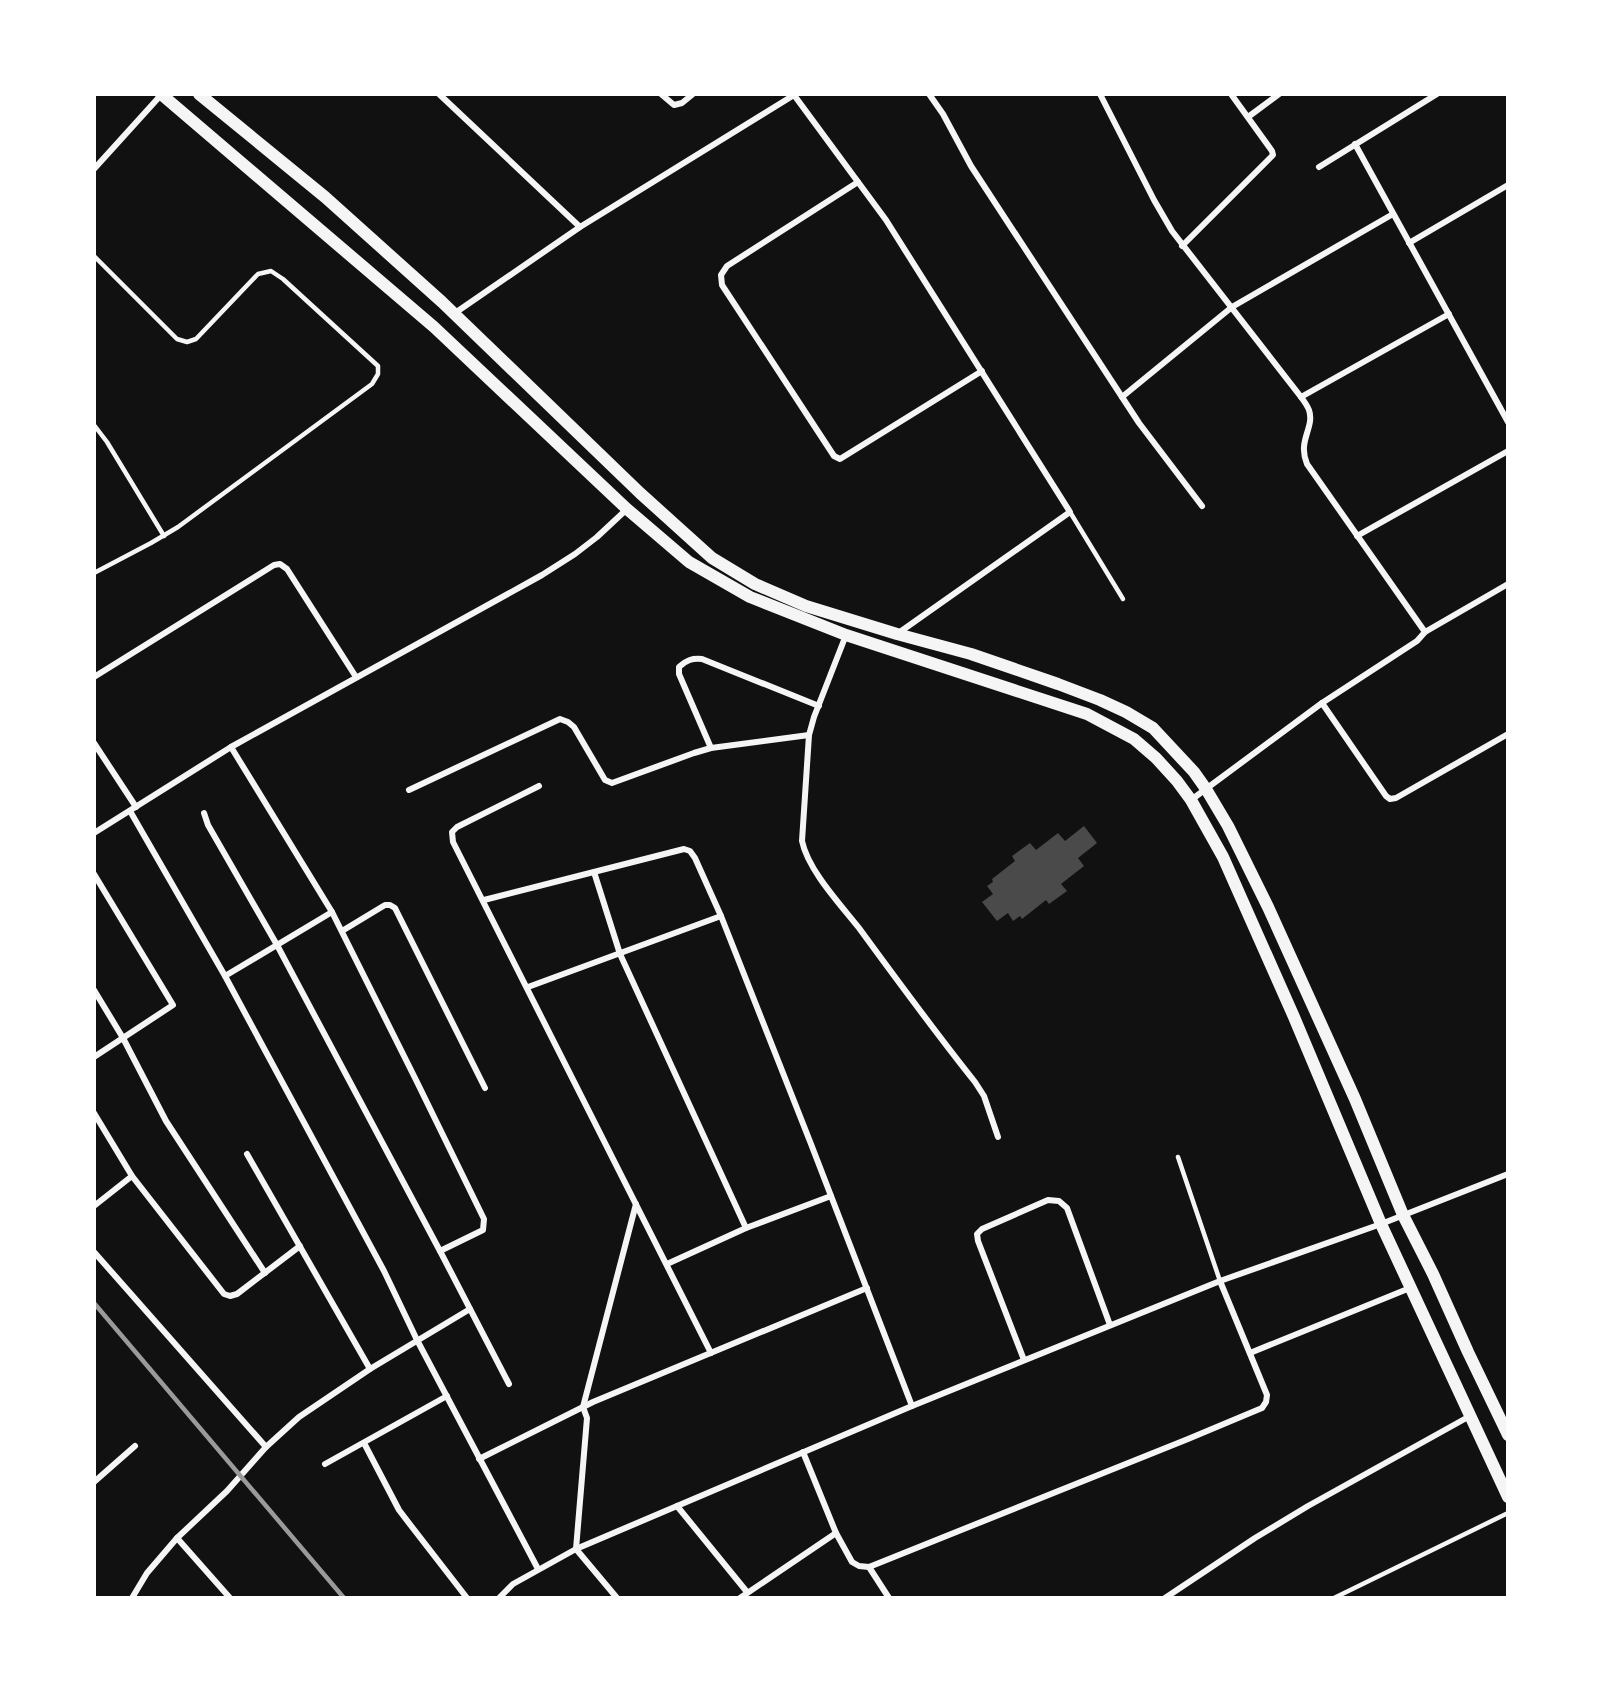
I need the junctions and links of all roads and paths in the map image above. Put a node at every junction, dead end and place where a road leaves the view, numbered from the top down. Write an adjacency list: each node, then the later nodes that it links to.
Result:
1 (199, 94): 24 (main road)
2 (439, 94): 19 (street)
3 (661, 94): 4 (street)
4 (693, 94)
5 (929, 94): 27 (street)
6 (1100, 94): 21 (street)
7 (1231, 94): 12 (street)
8 (1279, 94): 12 (street)
9 (1437, 94): 13 (street)
10 (161, 95): 15 (street); 33 (main road)
11 (794, 95): 16 (street); 19 (street)
12 (1248, 117): 21 (street)
13 (1355, 144): 14 (street); 18 (street)
14 (1319, 167)
15 (94, 169)
16 (858, 182): 26 (street); 26 (street)
17 (1508, 185): 20 (street)
18 (1393, 214): 20 (street); 23 (street)
19 (580, 227): 24 (street)
20 (1409, 243): 25 (street)
21 (1182, 246): 23 (street)
22 (94, 256): 35 (lane)
23 (1232, 307): 27 (street); 28 (street)
24 (454, 313): 41 (main road)
25 (1449, 314): 28 (street); 29 (street)
26 (982, 372): 34 (street)
27 (1122, 397): 32 (street)
28 (1301, 397): 36 (street)
29 (1508, 422)
30 (94, 425): 35 (lane)
31 (1508, 451): 36 (street)
32 (1202, 506)
33 (627, 509): 42 (main road); 44 (street)
34 (1070, 512): 39 (lane); 41 (street)
35 (164, 536): 37 (lane)
36 (1357, 536): 40 (street)
37 (94, 573)
38 (1508, 584): 40 (street)
39 (1123, 598)
40 (1425, 632): 45 (street)
41 (897, 634): 53 (main road)
42 (846, 635): 46 (street); 55 (main road)
43 (94, 677): 44 (street)
44 (357, 677): 50 (street)
45 (1322, 703): 47 (street); 53 (street)
46 (819, 706): 48 (street); 51 (street)
47 (1508, 734)
48 (809, 735): 51 (street); 74 (street)
49 (95, 746): 56 (street)
50 (231, 747): 56 (street); 62 (street)
51 (711, 748): 54 (street)
52 (539, 786): 61 (street)
53 (1206, 789): 55 (street); 82 (main road)
54 (409, 790)
55 (1191, 800): 83 (main road)
56 (133, 809): 58 (street); 67 (street)
57 (204, 813): 65 (street)
58 (94, 833)
59 (594, 872): 61 (street); 63 (street); 66 (street)
60 (94, 874): 70 (street)
61 (484, 900): 68 (street)
62 (332, 912): 64 (street); 65 (street)
63 (721, 916): 66 (street); 79 (street)
64 (342, 931): 72 (street); 86 (street)
65 (278, 945): 67 (street); 86 (street)
66 (620, 954): 68 (street); 84 (street)
67 (225, 976): 95 (street)
68 (528, 987): 80 (street)
69 (94, 990): 70 (street)
70 (123, 1038): 71 (street); 89 (street)
71 (94, 1057)
72 (485, 1088)
73 (94, 1113): 78 (street)
74 (998, 1137)
75 (247, 1154): 85 (street)
76 (1178, 1157): 90 (lane)
77 (1508, 1174): 82 (street)
78 (132, 1176): 81 (street); 89 (street)
79 (831, 1196): 84 (street); 91 (street)
80 (636, 1203): 88 (street); 103 (street)
81 (94, 1206)
82 (1403, 1215): 83 (street); 105 (main road)
83 (1381, 1224): 90 (street); 92 (main road)
84 (746, 1228): 88 (street)
85 (300, 1246): 89 (street); 99 (street)
86 (440, 1251): 93 (street)
87 (94, 1252): 108 (street)
88 (667, 1264): 96 (street)
89 (265, 1273)
90 (1220, 1281): 94 (street); 97 (street)
91 (867, 1288): 96 (street); 102 (street)
92 (1410, 1288): 97 (street); 104 (main road)
93 (470, 1309): 95 (street); 100 (street)
94 (1110, 1325): 98 (street); 98 (street)
95 (417, 1340): 99 (street); 101 (street)
96 (711, 1353): 103 (street)
97 (1250, 1353): 119 (street)
98 (1024, 1360): 102 (street)
99 (370, 1369): 108 (street)
100 (509, 1384)
101 (447, 1396): 106 (street); 110 (street)
102 (912, 1406): 109 (street)
103 (583, 1407): 110 (street); 118 (street)
104 (1470, 1416): 113 (main road); 129 (street)
105 (1508, 1435)
106 (364, 1443): 111 (street); 124 (street)
107 (135, 1446): 112 (street)
108 (266, 1447): 117 (street)
109 (803, 1452): 114 (street); 116 (street)
110 (479, 1459): 120 (street)
111 (325, 1464)
112 (94, 1482)
113 (1508, 1497)
114 (677, 1506): 118 (street); 121 (street)
115 (1508, 1513): 130 (lane)
116 (836, 1533): 119 (street); 121 (street)
117 (177, 1538): 122 (street); 123 (street)
118 (576, 1549): 120 (street); 126 (street)
119 (869, 1567): 128 (street)
120 (538, 1569): 125 (street)
121 (747, 1592): 127 (street)
122 (132, 1598)
123 (230, 1598)
124 (467, 1598)
125 (499, 1598)
126 (616, 1598)
127 (740, 1598)
128 (889, 1598)
129 (1165, 1598)
130 (1334, 1598)

